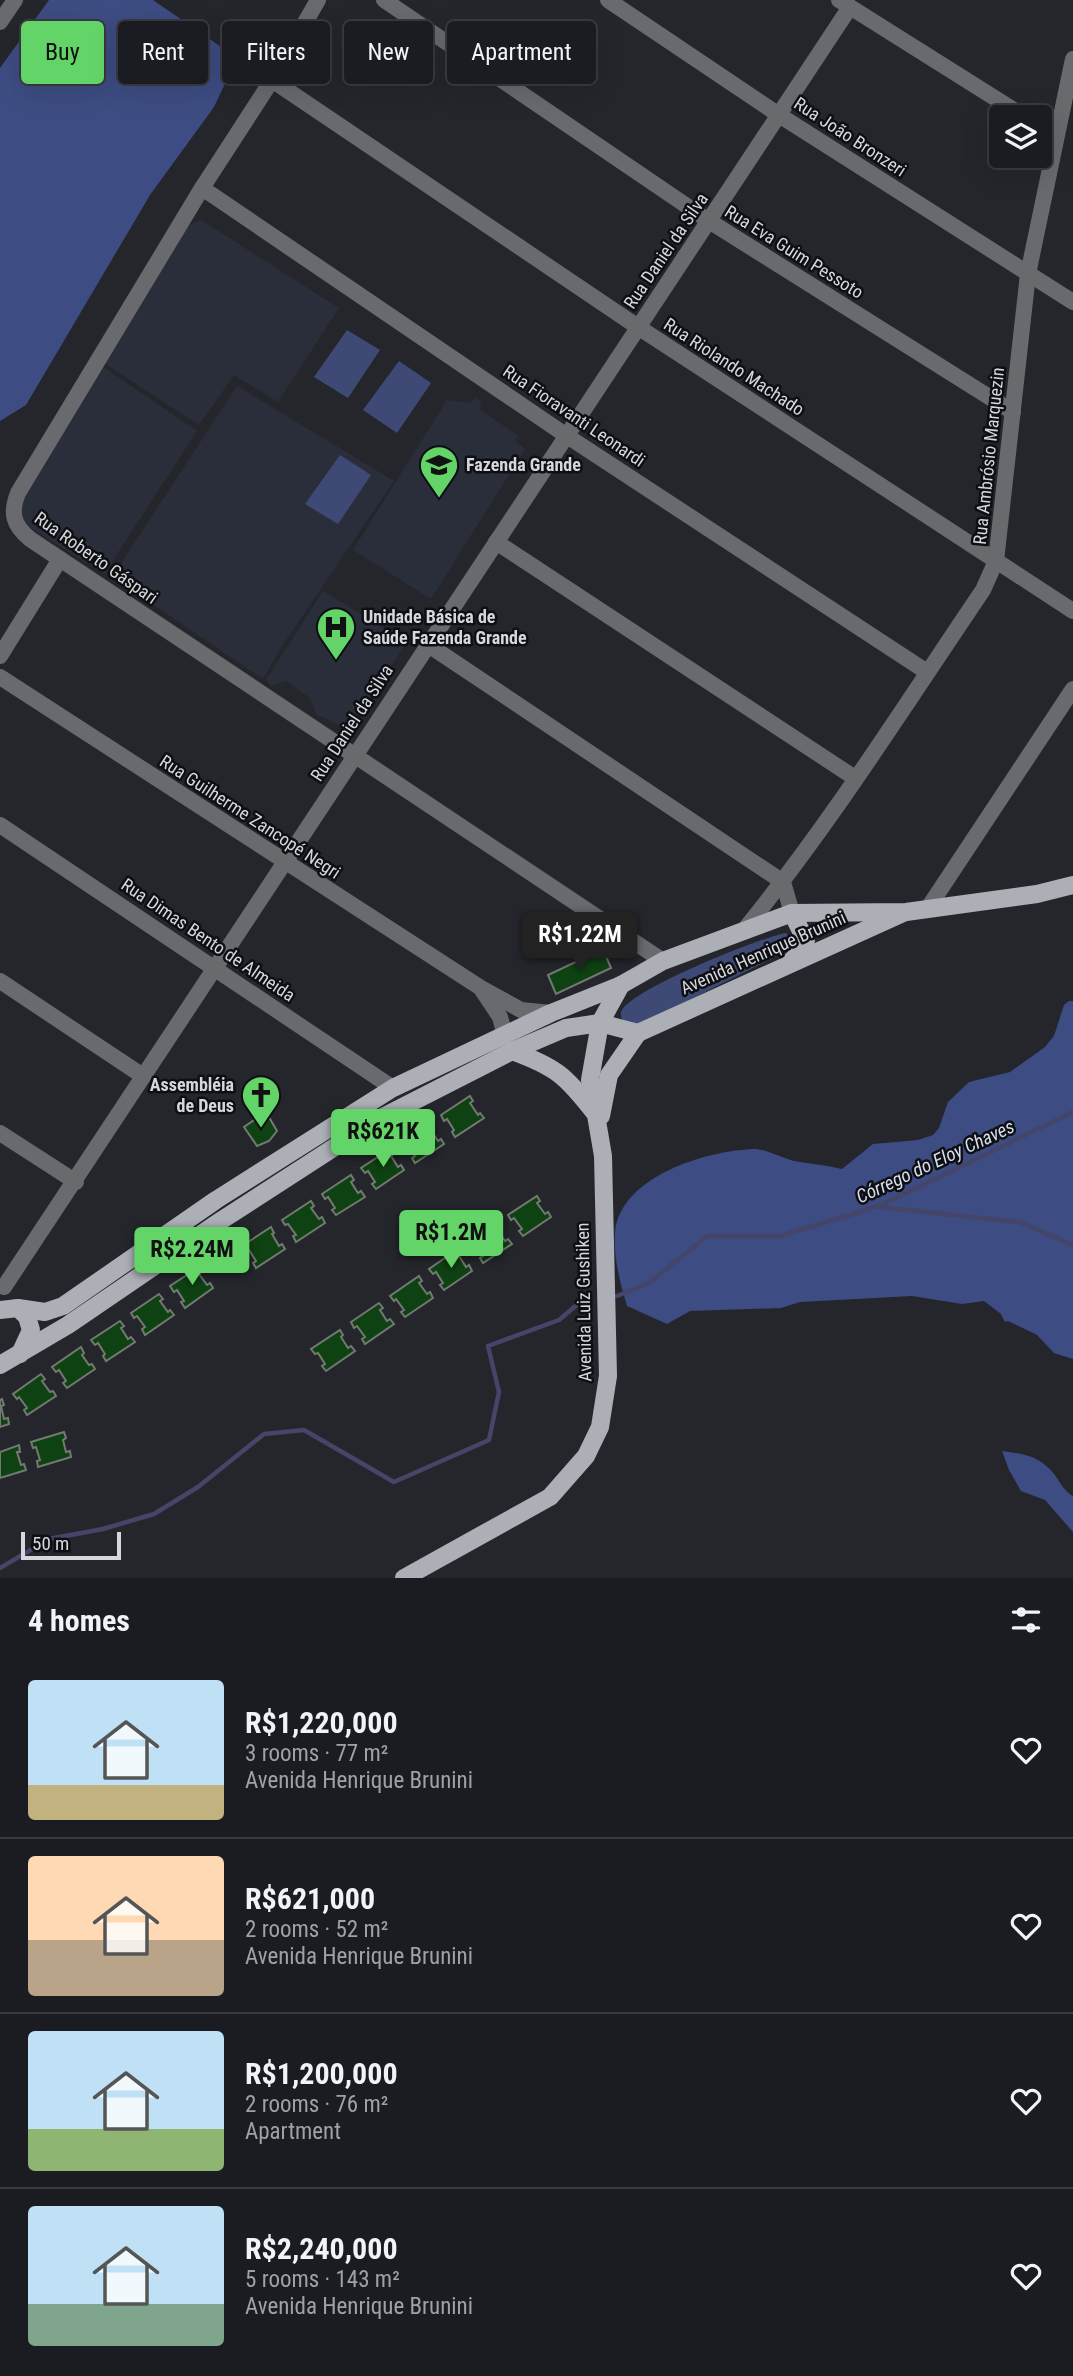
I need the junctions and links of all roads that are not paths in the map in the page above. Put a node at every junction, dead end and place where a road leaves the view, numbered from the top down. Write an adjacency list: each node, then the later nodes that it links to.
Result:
1 (15, 0): 7 (street)
2 (318, 0): 6 (street, Rua Roberto Gáspari)
3 (384, 0): 16 (street, Rua Eva Guim Pessoto)
4 (608, 0): 12 (street, Rua João Bronzeri)
5 (845, 4): 11 (street); 12 (street, Rua Daniel da Silva)
6 (306, 21)
7 (0, 22)
8 (1073, 59): 14 (street, Rua Ambrósio Marquezin)
9 (269, 84): 15 (street, Rua Roberto Gáspari)
10 (278, 84): 19 (street, Rua Riolando Machado)
11 (1006, 105)
12 (779, 115): 16 (street, Rua Daniel da Silva); 17 (street, Rua João Bronzeri)
13 (1052, 134): 14 (street)
14 (1056, 137): 17 (street, Rua Ambrósio Marquezin)
15 (202, 188): 21 (street, Rua Fioravanti Leonardi); 23 (street, Rua Roberto Gáspari)
16 (709, 221): 19 (street, Rua Daniel da Silva); 20 (street, Rua Eva Guim Pessoto)
17 (1028, 274): 18 (street, Rua João Bronzeri); 20 (street, Rua Ambrósio Marquezin)
18 (1073, 302)
19 (638, 327): 21 (street, Rua Daniel da Silva); 24 (street, Rua Riolando Machado)
20 (1013, 412): 24 (street, Rua Ambrósio Marquezin)
21 (567, 436): 22 (street, Rua Daniel da Silva); 28 (street, Rua Fioravanti Leonardi)
22 (496, 542): 26 (street, Rua Daniel da Silva); 32 (street)
23 (60, 558): 27 (street); 31 (street, Rua Roberto Gáspari)
24 (996, 561): 25 (street, Rua Riolando Machado); 28 (street, Rua Ambrósio Marquezin)
25 (1073, 611)
26 (427, 645): 31 (street, Rua Daniel da Silva); 35 (street)
27 (0, 656)
28 (927, 672): 32 (street, Rua Ambrósio Marquezin)
29 (0, 677): 34 (street, Rua Guilherme Zancopé Negri)
30 (1073, 689): 37 (street)
31 (354, 755): 34 (street, Rua Daniel da Silva); 41 (street, Rua Roberto Gáspari)
32 (855, 778): 35 (street, Rua Ambrósio Marquezin)
33 (0, 825): 42 (street, Rua Dimas Bento de Almeida)
34 (284, 862): 42 (street, Rua Daniel da Silva); 46 (street, Rua Guilherme Zancopé Negri)
35 (783, 882): 39 (street); 40 (street, Rua Ambrósio Marquezin)
36 (1073, 886): 37 (main road, Avenida Henrique Brunini)
37 (928, 908): 38 (main road, Avenida Henrique Brunini)
38 (906, 912): 39 (main road, Avenida Henrique Brunini); 43 (main road, Avenida Henrique Brunini)
39 (793, 913): 40 (main road, Avenida Henrique Brunini); 43 (main road)
40 (744, 930): 41 (main road, Avenida Henrique Brunini)
41 (663, 961): 45 (main road, Avenida Henrique Brunini)
42 (215, 968): 51 (street, Rua Daniel da Silva); 52 (street, Rua Dimas Bento de Almeida)
43 (780, 970): 49 (main road, Avenida Henrique Brunini)
44 (0, 981): 51 (street)
45 (621, 985): 47 (main road, Avenida Henrique Brunini); 48 (main road)
46 (481, 988): 47 (street, Rua Guilherme Zancopé Negri); 50 (street, Rua Guilherme Zancopé Negri)
47 (551, 1013): 50 (main road, Avenida Henrique Brunini)
48 (600, 1023): 49 (main road); 50 (main road, Avenida Henrique Brunini); 53 (main road, Avenida Luiz Gushiken)
49 (638, 1033): 55 (main road, Avenida Luiz Gushiken)
50 (509, 1043): 52 (main road, Avenida Henrique Brunini); 53 (main road); 59 (main road, Avenida Henrique Brunini)
51 (143, 1076): 56 (street, Rua Daniel da Silva)
52 (393, 1088): 58 (main road, Avenida Henrique Brunini)
53 (596, 1113): 55 (main road, Avenida Luiz Gushiken)
54 (0, 1133): 56 (street)
55 (600, 1133): 61 (main road, Avenida Luiz Gushiken)
56 (76, 1182): 57 (street, Rua Daniel da Silva)
57 (2, 1286): 58 (street)
58 (9, 1309): 59 (main road)
59 (20, 1354): 60 (main road, Avenida Henrique Brunini)
60 (0, 1365)
61 (404, 1578)

